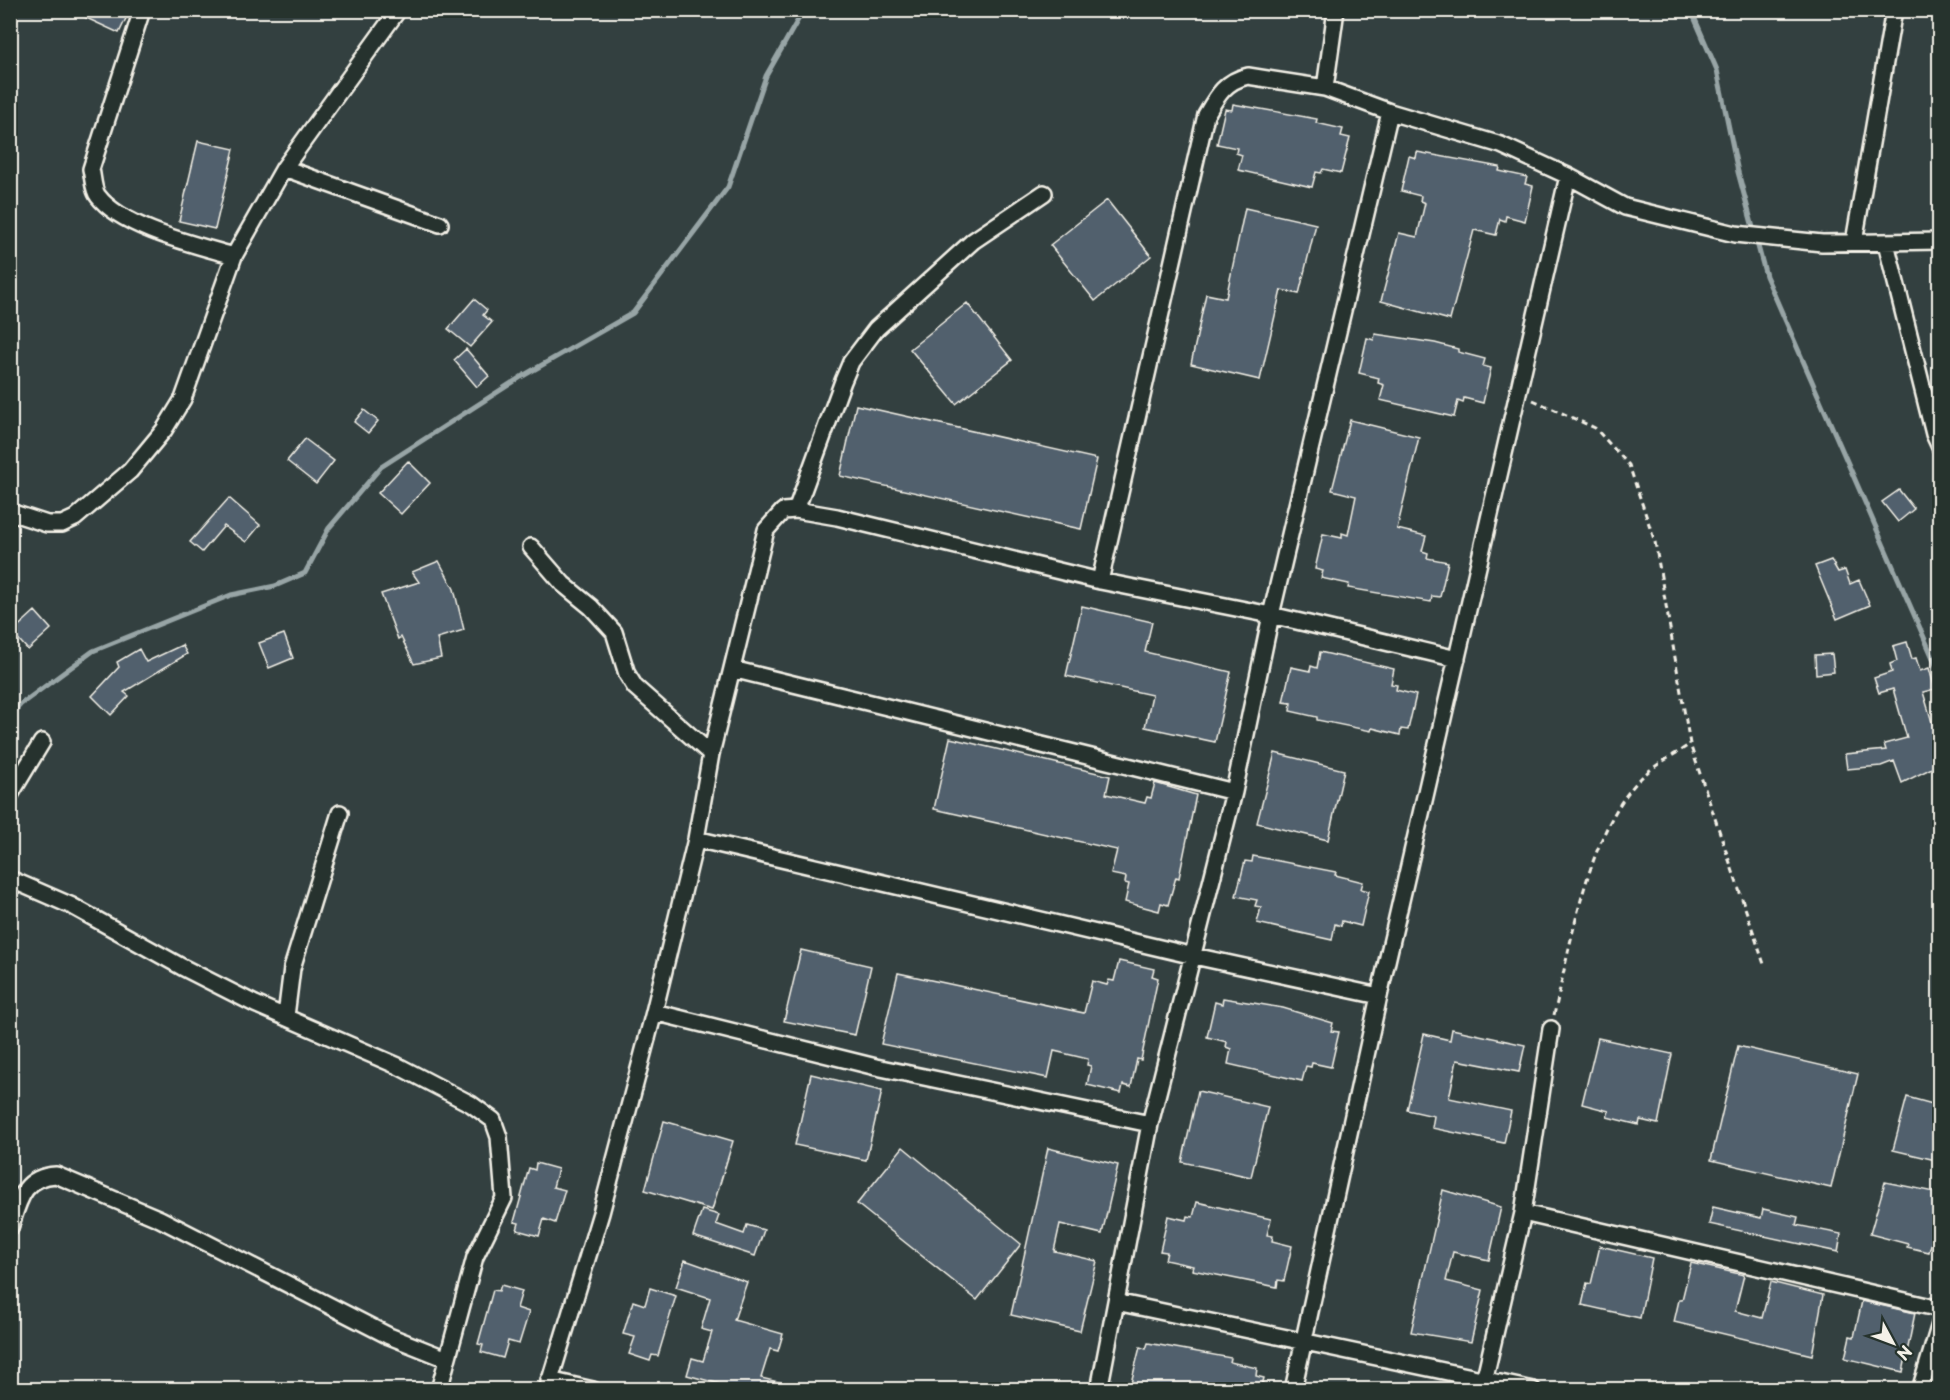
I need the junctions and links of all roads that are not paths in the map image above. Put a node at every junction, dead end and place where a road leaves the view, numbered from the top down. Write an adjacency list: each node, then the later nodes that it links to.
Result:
1 (142, 10): 14 (street)
2 (398, 10): 7 (street)
3 (1336, 10): 5 (street)
4 (1894, 10): 12 (street)
5 (1325, 88): 6 (street); 19 (street)
6 (1390, 112): 8 (street); 20 (street)
7 (284, 168): 10 (street); 14 (street)
8 (1568, 176): 12 (street); 21 (street)
9 (1044, 192): 16 (street)
10 (440, 224)
11 (1940, 241): 13 (street)
12 (1854, 242): 13 (street)
13 (1886, 243): 15 (street)
14 (234, 256): 17 (street)
15 (1940, 447)
16 (796, 510): 19 (street); 22 (street)
17 (10, 512)
18 (531, 546): 24 (street)
19 (1100, 581): 20 (street)
20 (1271, 615): 21 (street); 25 (street)
21 (1457, 659): 31 (street)
22 (732, 669): 24 (street); 25 (street)
23 (42, 742): 26 (street)
24 (711, 754): 28 (street)
25 (1234, 792): 30 (street)
26 (10, 795)
27 (340, 813): 33 (street)
28 (696, 839): 30 (street); 32 (street)
29 (10, 879): 33 (street)
30 (1194, 956): 31 (street); 35 (street)
31 (1379, 996): 41 (street)
32 (654, 1012): 35 (street); 44 (street)
33 (286, 1016): 42 (street)
34 (1551, 1029): 36 (street)
35 (1150, 1124): 38 (street)
36 (1523, 1213): 39 (street); 43 (street)
37 (10, 1228): 42 (street)
38 (1116, 1302): 41 (street); 47 (street)
39 (1940, 1309)
40 (1940, 1324): 50 (street)
41 (1306, 1340): 43 (street); 48 (street)
42 (447, 1359): 45 (street)
43 (1483, 1384): 49 (street)
44 (548, 1385): 46 (street)
45 (439, 1389)
46 (593, 1389)
47 (1099, 1389)
48 (1293, 1389)
49 (1533, 1389)
50 (1920, 1389)

